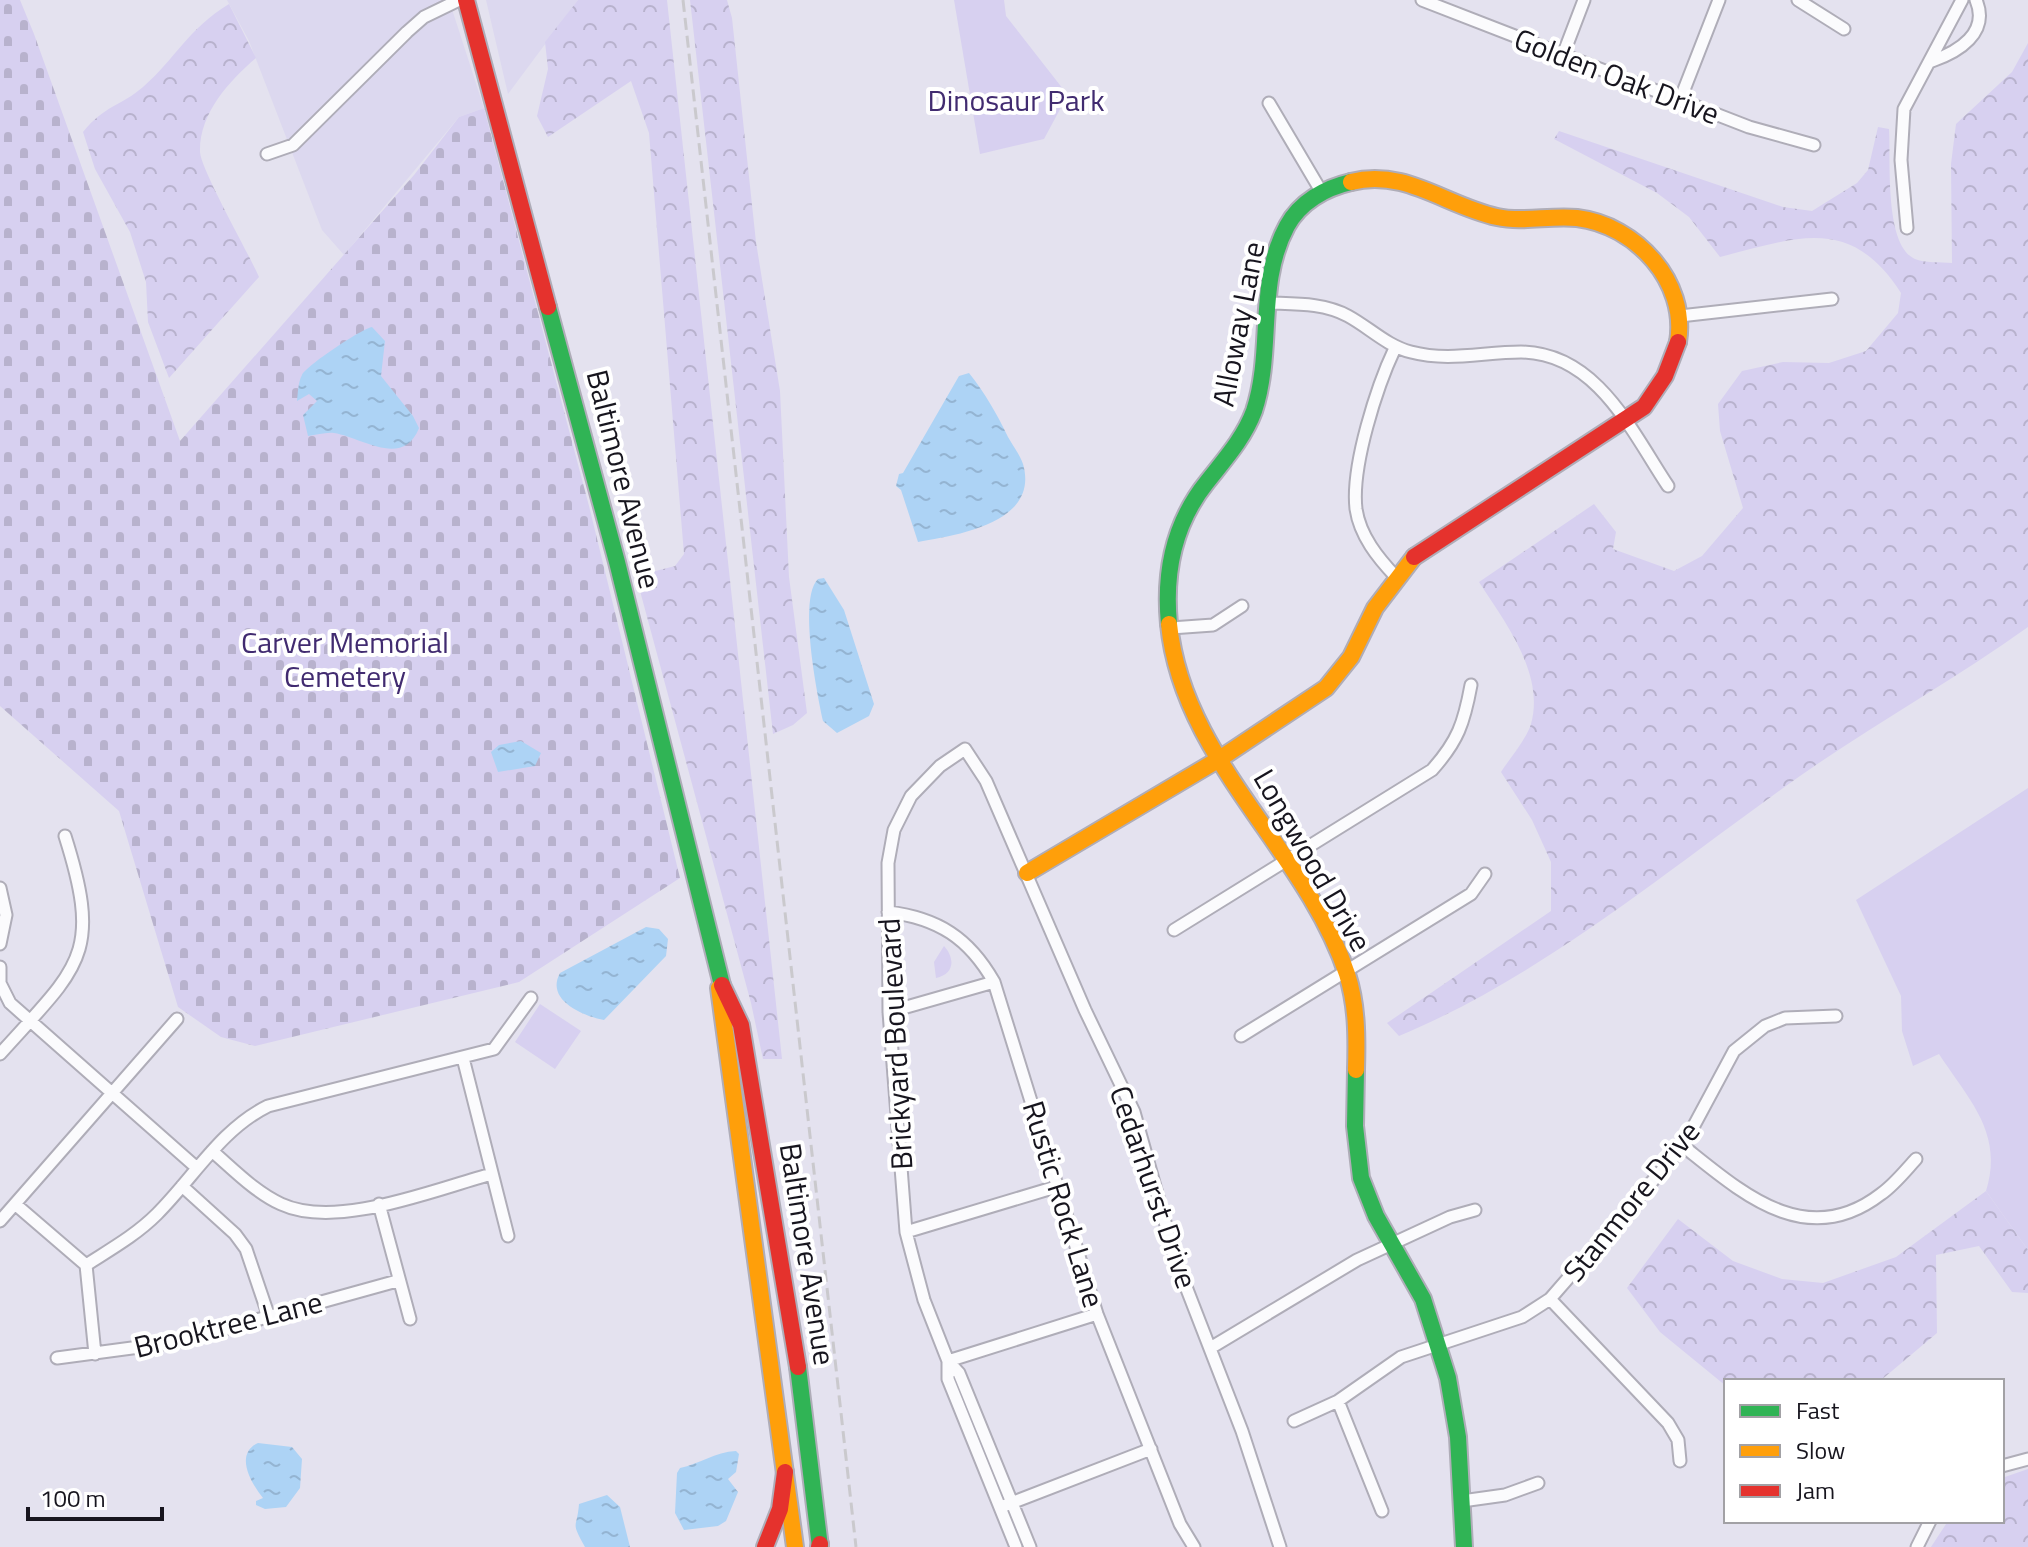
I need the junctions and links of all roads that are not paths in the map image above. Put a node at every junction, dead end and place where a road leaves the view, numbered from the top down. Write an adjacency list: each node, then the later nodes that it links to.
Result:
1 (459, 0): 15 (street)
2 (466, 0): 40 (main road, Baltimore Avenue)
3 (1422, 0): 10 (street, Golden Oak Drive)
4 (1584, 0): 10 (street)
5 (1719, 0): 12 (street)
6 (1798, 0): 9 (street)
7 (1962, 0): 11 (street)
8 (1976, 0): 11 (street)
9 (1844, 29)
10 (1563, 55): 12 (street, Golden Oak Drive)
11 (1932, 61): 17 (street)
12 (1680, 100): 14 (street, Golden Oak Drive)
13 (1269, 103): 16 (street)
14 (1814, 145)
15 (267, 154)
16 (1321, 191): 19 (main road, Alloway Lane); 20 (main road, Alloway Lane)
17 (1907, 228)
18 (1832, 299): 20 (street)
19 (1270, 303): 21 (street); 26 (main road, Alloway Lane)
20 (1680, 316): 22 (main road)
21 (1395, 348): 22 (street); 24 (street)
22 (1626, 422): 23 (street); 24 (main road)
23 (1668, 486)
24 (1396, 577): 29 (main road)
25 (1242, 606): 26 (street)
26 (1171, 628): 29 (main road, Alloway Lane)
27 (1471, 685): 31 (street)
28 (965, 749): 32 (street, Cedarhurst Drive); 35 (street, Brickyard Boulevard)
29 (1221, 758): 31 (main road, Longwood Drive); 32 (main road)
30 (65, 836): 48 (street)
31 (1285, 863): 36 (street); 39 (main road, Longwood Drive)
32 (1027, 873): 74 (street, Cedarhurst Drive)
33 (1485, 874): 39 (street)
34 (0, 888): 37 (street)
35 (888, 912): 41 (street, Rustic Rock Lane); 45 (street, Brickyard Boulevard)
36 (1174, 930)
37 (0, 944)
38 (0, 967): 42 (street)
39 (1347, 973): 49 (street); 66 (main road, Longwood Drive)
40 (718, 975): 84 (main road, Baltimore Avenue); 91 (main road, Baltimore Avenue)
41 (994, 982): 45 (street); 59 (street, Rustic Rock Lane)
42 (1, 986): 44 (street)
43 (531, 998): 51 (street)
44 (5, 1000): 48 (street)
45 (889, 1012): 64 (street, Brickyard Boulevard)
46 (1836, 1016): 53 (street, Stanmore Drive)
47 (177, 1019): 52 (street)
48 (31, 1020): 50 (street); 52 (street)
49 (1241, 1036)
50 (0, 1054)
51 (463, 1058): 54 (street); 57 (street)
52 (113, 1092): 56 (street); 60 (street)
53 (1683, 1146): 55 (street); 69 (street, Stanmore Drive)
54 (212, 1151): 56 (street); 61 (street)
55 (1916, 1159)
56 (197, 1168): 58 (street)
57 (492, 1174): 61 (street); 65 (street)
58 (182, 1186): 67 (street); 70 (street)
59 (1059, 1186): 64 (street); 71 (street, Rustic Rock Lane)
60 (15, 1204): 63 (street); 67 (street)
61 (379, 1204): 68 (street)
62 (1475, 1210): 66 (street)
63 (0, 1221)
64 (906, 1232): 77 (street, Brickyard Boulevard)
65 (508, 1236)
66 (1393, 1245): 73 (main road, Longwood Drive); 74 (street)
67 (86, 1265): 75 (street)
68 (397, 1281): 70 (street, Brooktree Lane); 72 (street)
69 (1550, 1299): 73 (street, Stanmore Drive); 82 (street)
70 (268, 1314): 75 (street, Brooktree Lane)
71 (1097, 1314): 77 (street); 80 (street, Rustic Rock Lane)
72 (410, 1319)
73 (1439, 1342): 78 (street, Stanmore Drive); 86 (main road, Longwood Drive)
74 (1212, 1347): 97 (street, Cedarhurst Drive)
75 (95, 1354): 76 (street, Brooktree Lane)
76 (57, 1358)
77 (948, 1361): 87 (street, Brickyard Boulevard); 88 (street, Brickyard Boulevard)
78 (1338, 1401): 79 (street, Stanmore Drive); 89 (street)
79 (1294, 1421)
80 (1151, 1449): 87 (street); 96 (street, Rustic Rock Lane)
81 (2028, 1459): 83 (street)
82 (1680, 1461)
83 (2004, 1465)
84 (785, 1472): 92 (main road); 93 (main road, Baltimore Avenue)
85 (1538, 1483): 86 (street)
86 (1462, 1501): 98 (main road, Longwood Drive)
87 (1013, 1503): 88 (street); 95 (street, Brickyard Boulevard)
88 (1000, 1508): 94 (street, Brickyard Boulevard)
89 (1382, 1511)
90 (1929, 1523): 99 (street)
91 (820, 1546)
92 (765, 1547)
93 (795, 1547)
94 (1016, 1547)
95 (1030, 1547)
96 (1194, 1547)
97 (1280, 1547)
98 (1464, 1547)
99 (1917, 1547)

